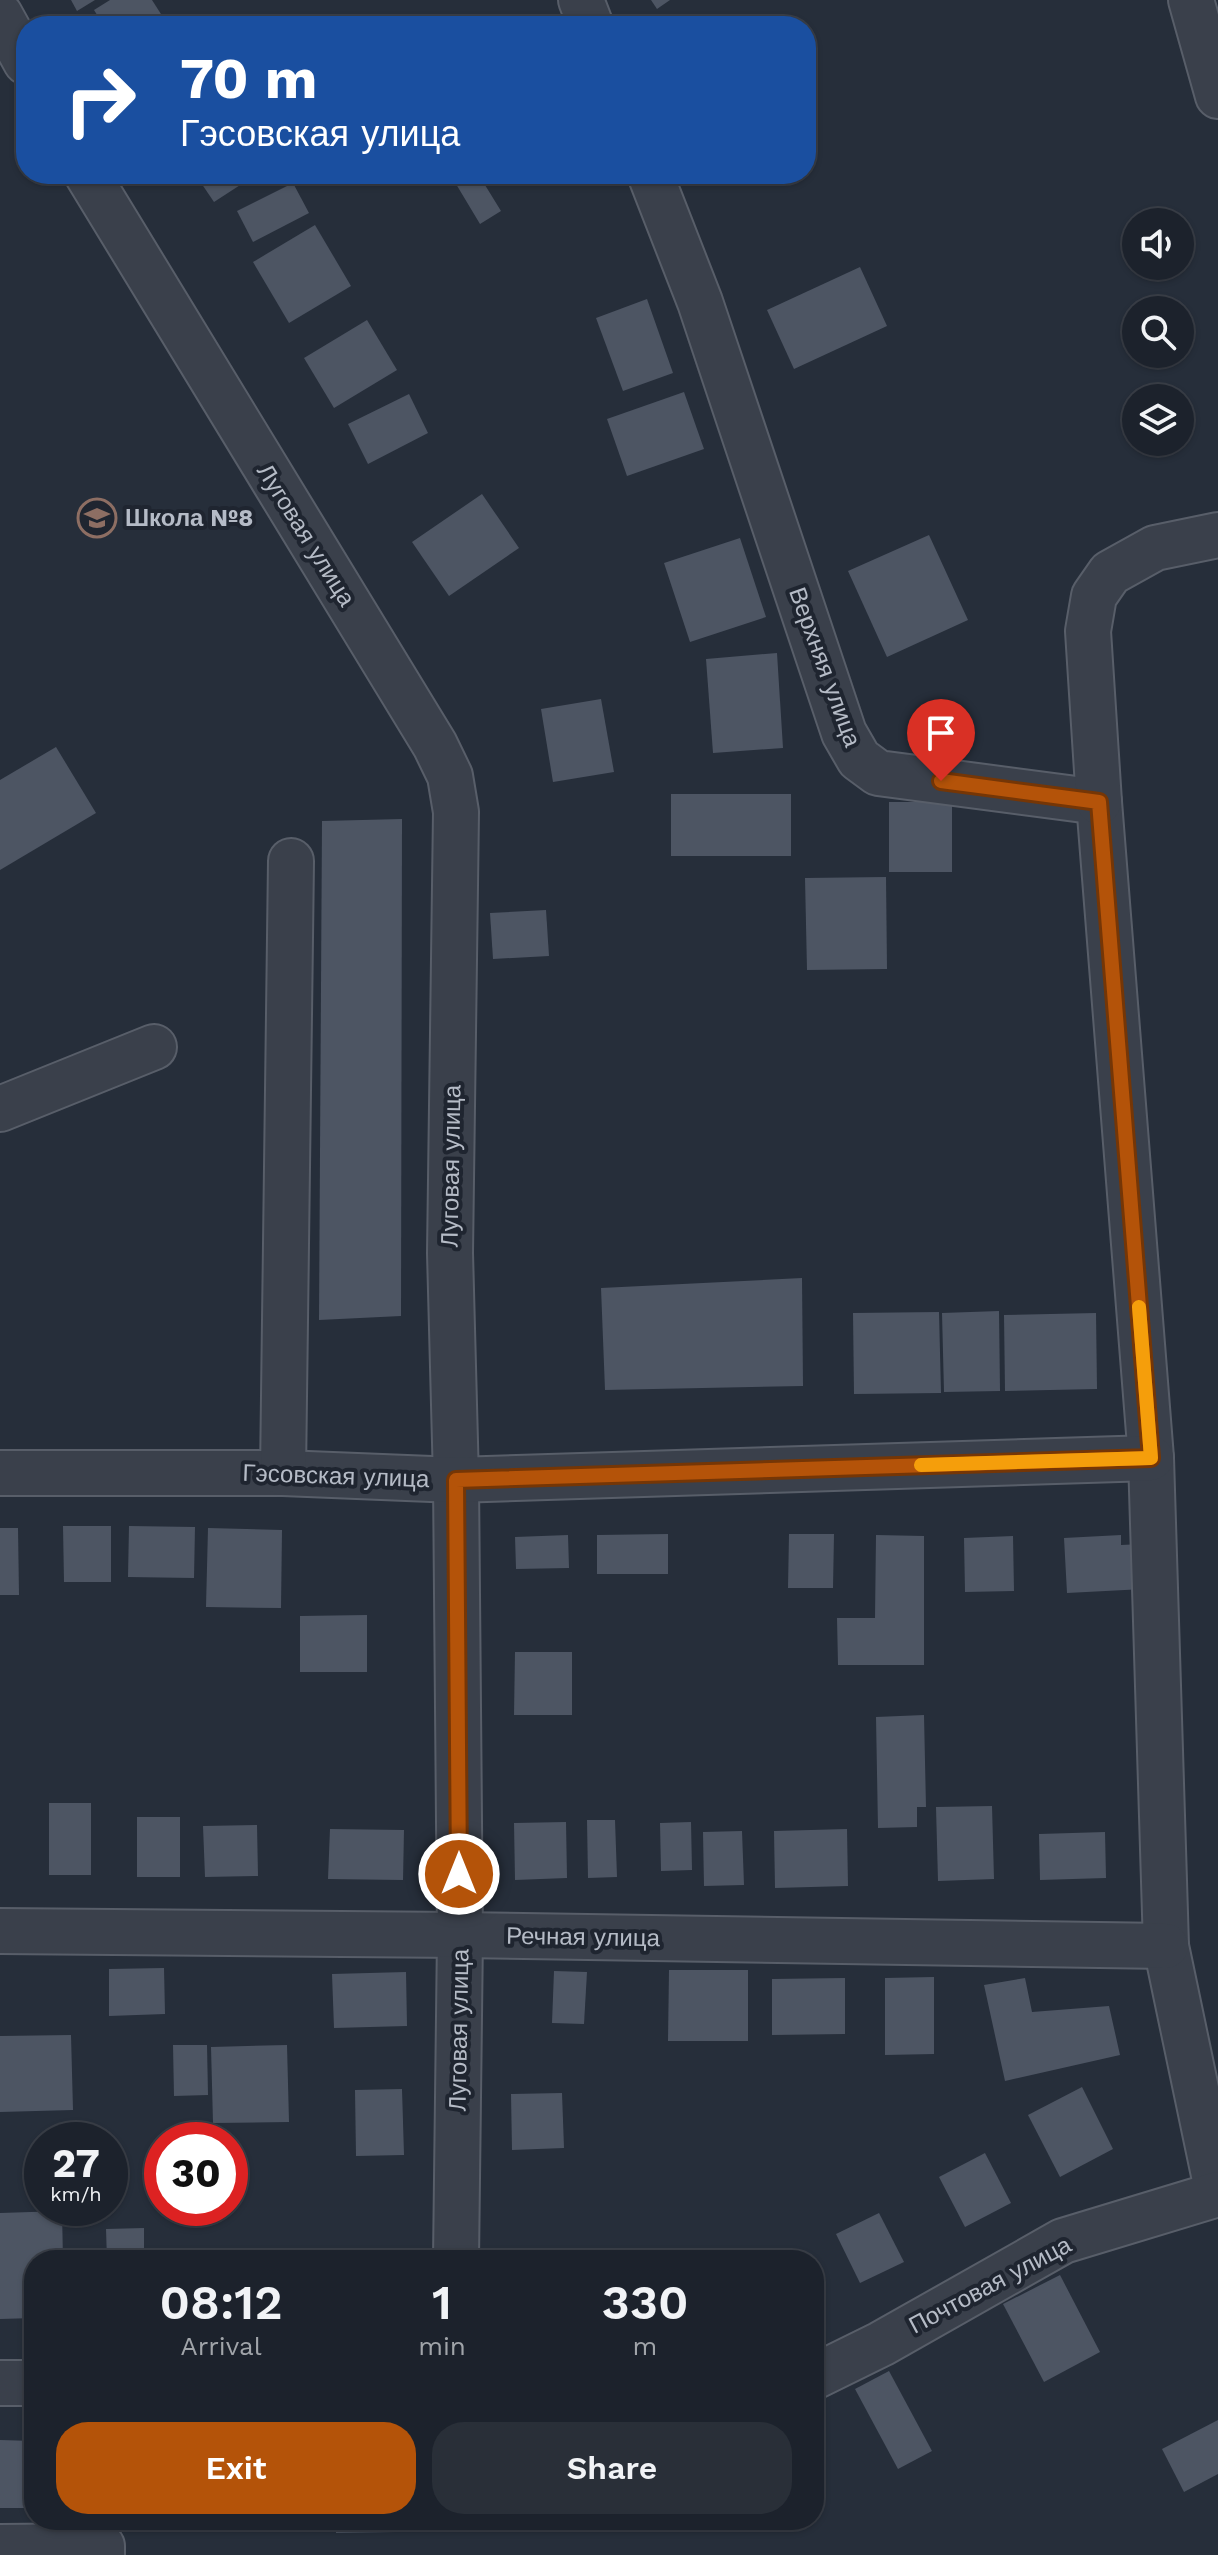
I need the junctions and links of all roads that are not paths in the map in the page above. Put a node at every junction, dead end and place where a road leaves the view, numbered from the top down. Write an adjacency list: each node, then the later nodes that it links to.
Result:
1 (1191, 0): 4 (street)
2 (0, 15): 3 (street)
3 (16, 44)
4 (1218, 96)
5 (93, 184): 15 (street, Луговая улица)
6 (654, 184): 8 (street, Верхняя улица)
7 (1218, 535): 8 (street)
8 (1099, 802): 12 (street)
9 (291, 861): 14 (street)
10 (154, 1047): 11 (street)
11 (0, 1109)
12 (1151, 1458): 15 (street, Гэсовская улица); 18 (street)
13 (0, 1473): 14 (street, Гэсовская улица)
14 (283, 1473): 15 (street, Гэсовская улица)
15 (456, 1480): 17 (street, Луговая улица)
16 (0, 1931): 17 (street, Речная улица)
17 (460, 1935): 18 (street, Речная улица); 20 (street, Луговая улица)
18 (1166, 1946): 19 (street)
19 (1218, 2194): 21 (street, Почтовая улица)
20 (456, 2250)
21 (824, 2372)
22 (0, 2383): 23 (street)
23 (24, 2383)
24 (0, 2547): 25 (street)
25 (102, 2555)

